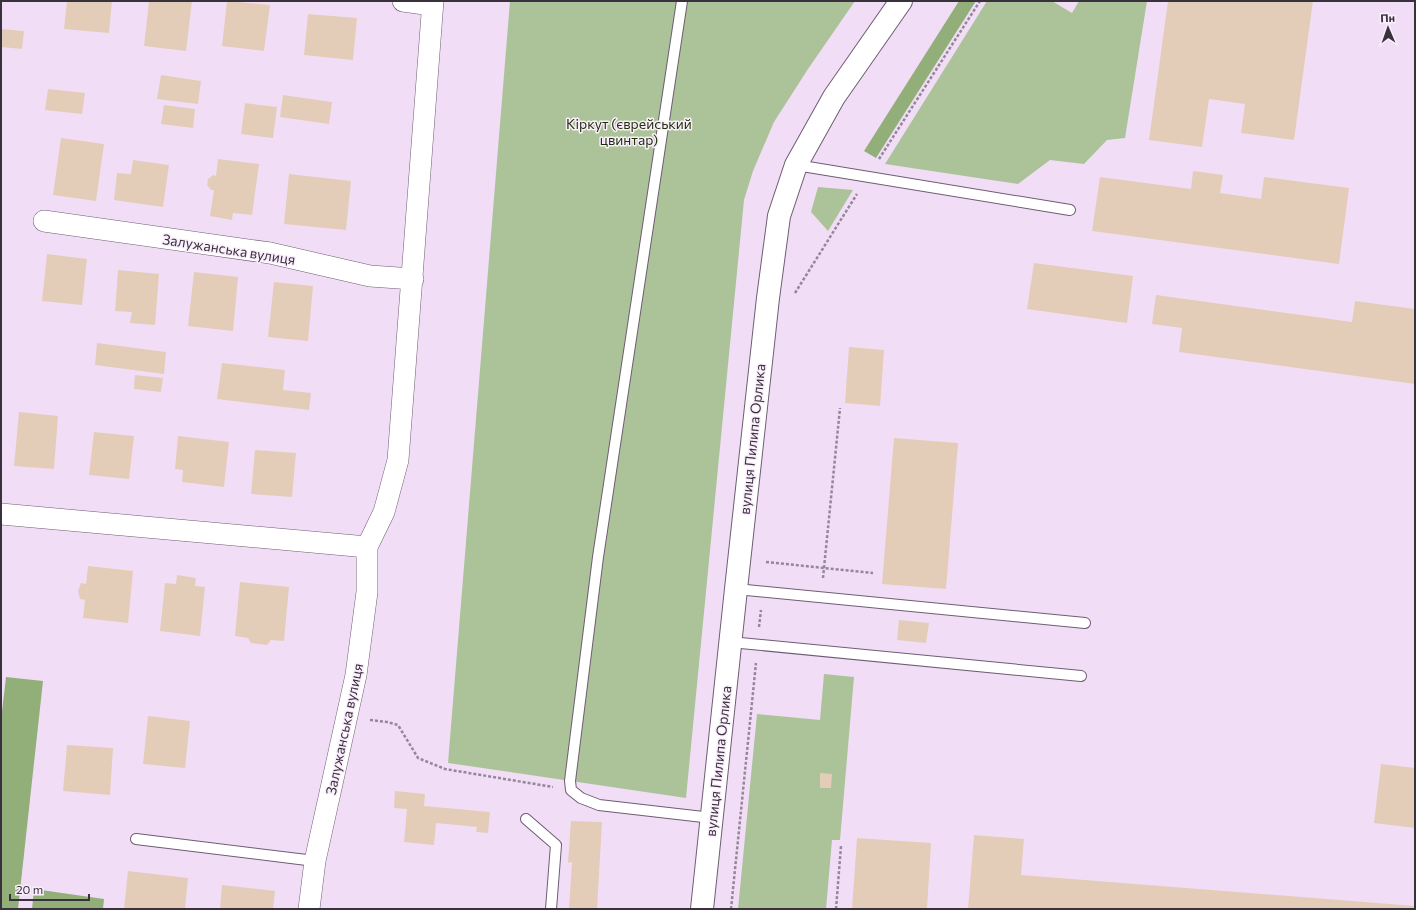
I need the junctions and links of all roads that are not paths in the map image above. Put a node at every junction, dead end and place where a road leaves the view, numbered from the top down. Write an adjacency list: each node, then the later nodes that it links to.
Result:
1 (403, 1): 4 (street, Залужанська вулиця)
2 (682, 1): 15 (lane)
3 (901, 1): 5 (main road, вулиця Пилипа Орлика)
4 (433, 3): 8 (street, Залужанська вулиця)
5 (796, 165): 6 (lane); 11 (main road, вулиця Пилипа Орлика)
6 (1070, 210)
7 (44, 221): 8 (street, Залужанська вулиця)
8 (413, 279): 10 (street, Залужанська вулиця)
9 (1, 514): 10 (street)
10 (367, 547): 18 (street, Залужанська вулиця)
11 (736, 589): 12 (lane); 13 (main road, вулиця Пилипа Орлика)
12 (1086, 623)
13 (730, 642): 14 (lane); 15 (main road, вулиця Пилипа Орлика)
14 (1081, 676)
15 (712, 818): 21 (main road, вулиця Пилипа Орлика)
16 (526, 819): 20 (lane)
17 (136, 839): 18 (lane)
18 (315, 861): 19 (street, Залужанська вулиця)
19 (309, 909)
20 (551, 909)
21 (702, 909)

